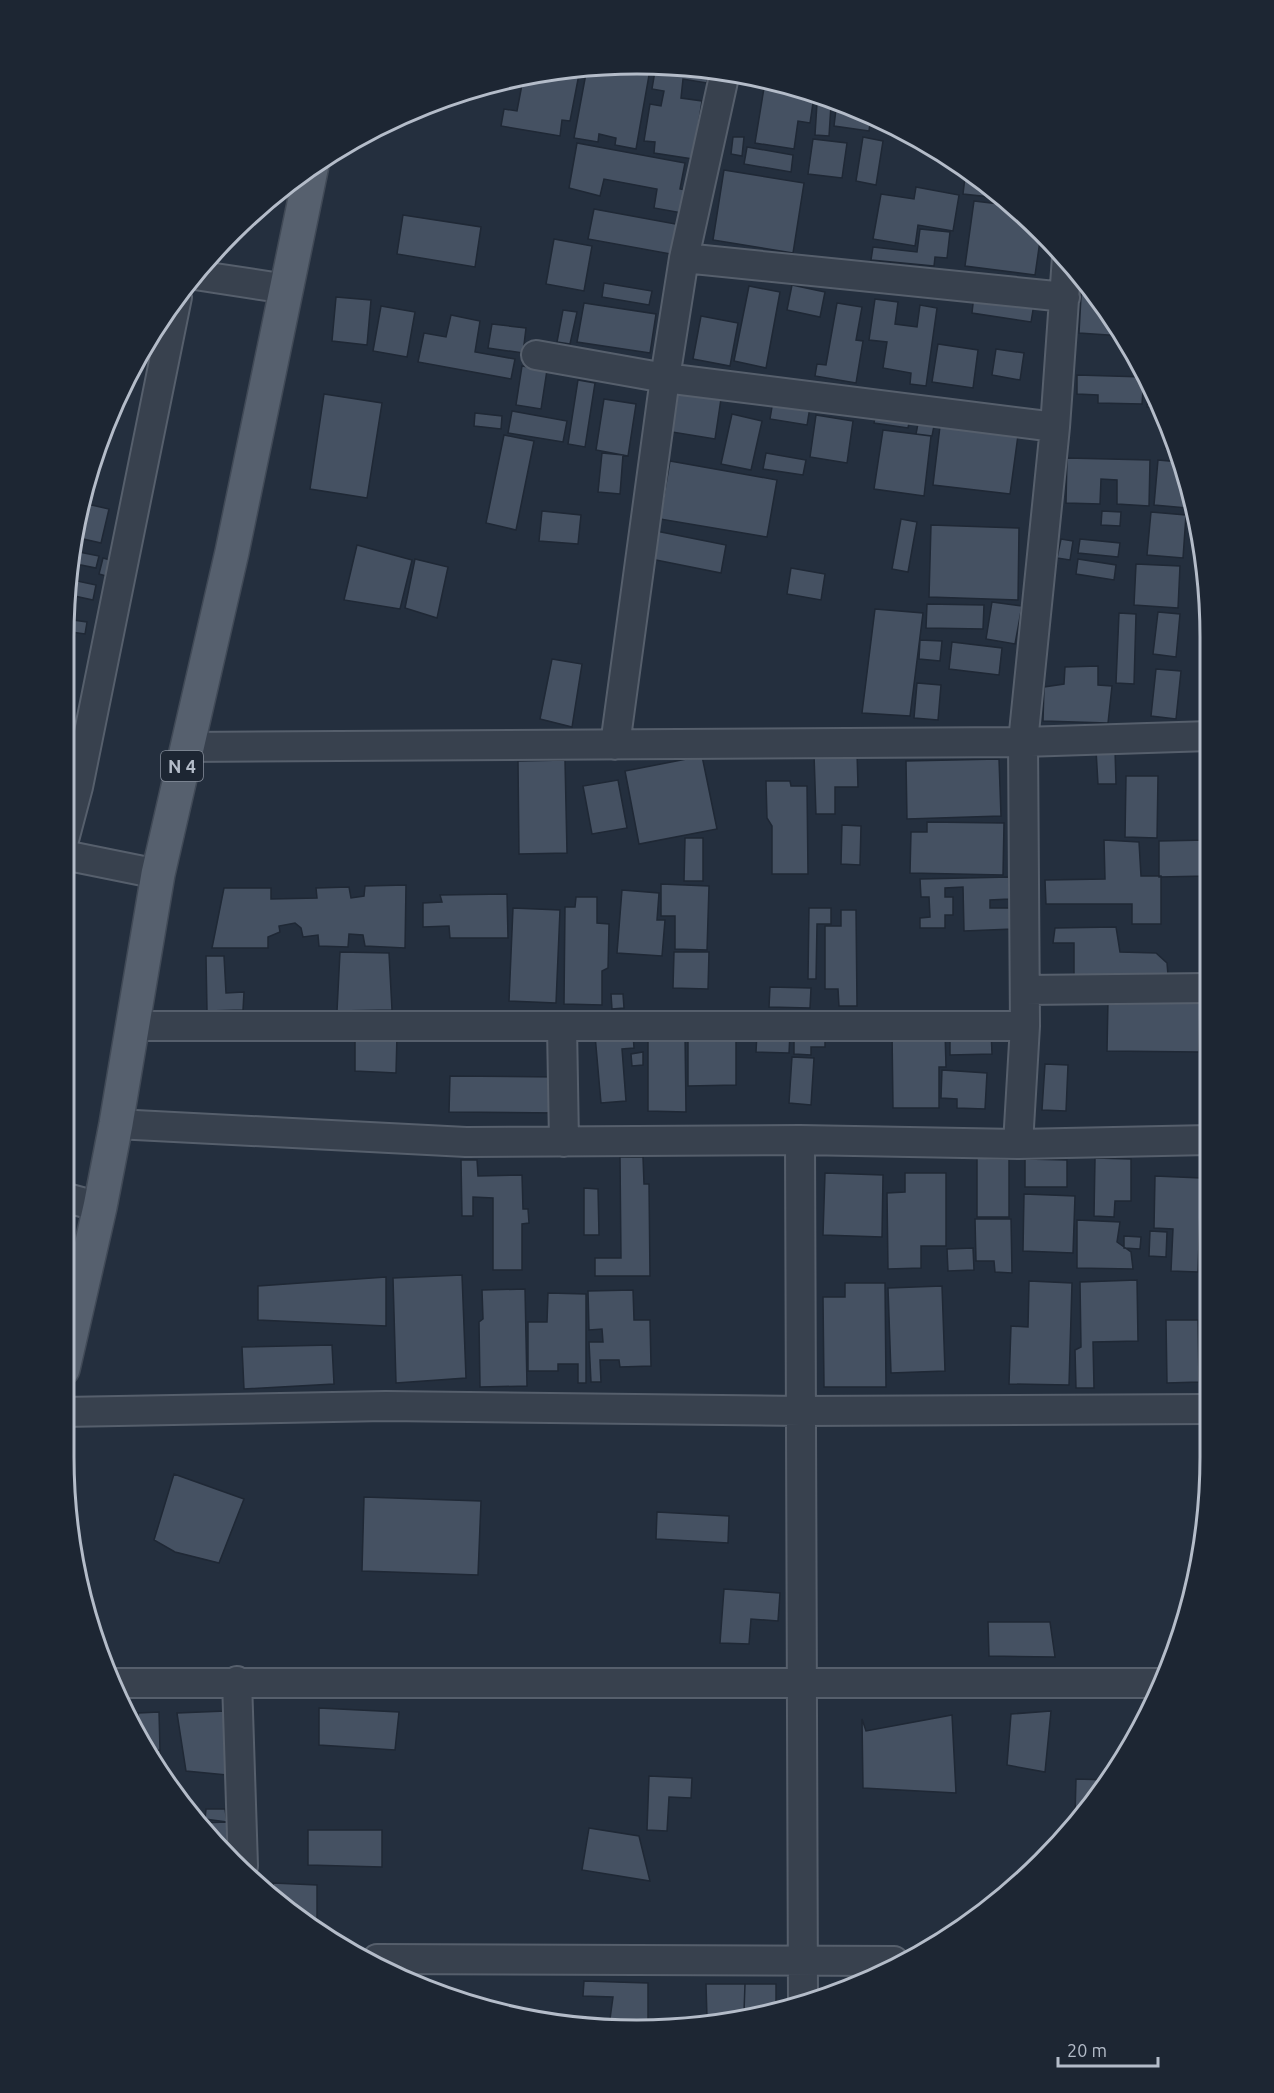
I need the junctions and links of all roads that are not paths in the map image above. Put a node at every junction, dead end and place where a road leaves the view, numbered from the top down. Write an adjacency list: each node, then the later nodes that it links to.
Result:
1 (723, 80): 3 (street)
2 (309, 179): 6 (main road, N 4)
3 (684, 258): 7 (street); 10 (street)
4 (1066, 272): 7 (street)
5 (204, 276): 6 (street)
6 (287, 289): 15 (main road, N 4)
7 (1065, 297): 11 (street)
8 (173, 317): 16 (street)
9 (536, 355): 10 (street)
10 (664, 378): 11 (street); 14 (street)
11 (1055, 427): 13 (street)
12 (1200, 736): 13 (street)
13 (1023, 742): 14 (street); 20 (street)
14 (615, 745): 15 (street)
15 (186, 747): 18 (main road, N 4)
16 (74, 803)
17 (74, 857): 18 (street)
18 (158, 874): 21 (main road, N 4)
19 (1200, 988): 20 (street)
20 (1024, 990): 23 (street)
21 (132, 1026): 22 (street); 24 (main road, N 4)
22 (562, 1026): 23 (street); 27 (street)
23 (1025, 1026): 28 (street)
24 (116, 1124): 27 (street); 30 (main road, N 4)
25 (800, 1140): 27 (street); 28 (street); 33 (street)
26 (1200, 1140): 28 (street)
27 (564, 1142)
28 (1018, 1144)
29 (74, 1200): 30 (street)
30 (100, 1207): 31 (main road, N 4)
31 (74, 1320)
32 (1200, 1409): 33 (street)
33 (801, 1411): 34 (street); 38 (street)
34 (74, 1412)
35 (237, 1682): 36 (street); 38 (street); 39 (street)
36 (121, 1683)
37 (1153, 1683): 38 (street)
38 (802, 1684): 41 (street)
39 (243, 1858)
40 (384, 1959): 41 (street)
41 (803, 1961): 42 (street); 43 (street)
42 (886, 1961)
43 (803, 1994)

